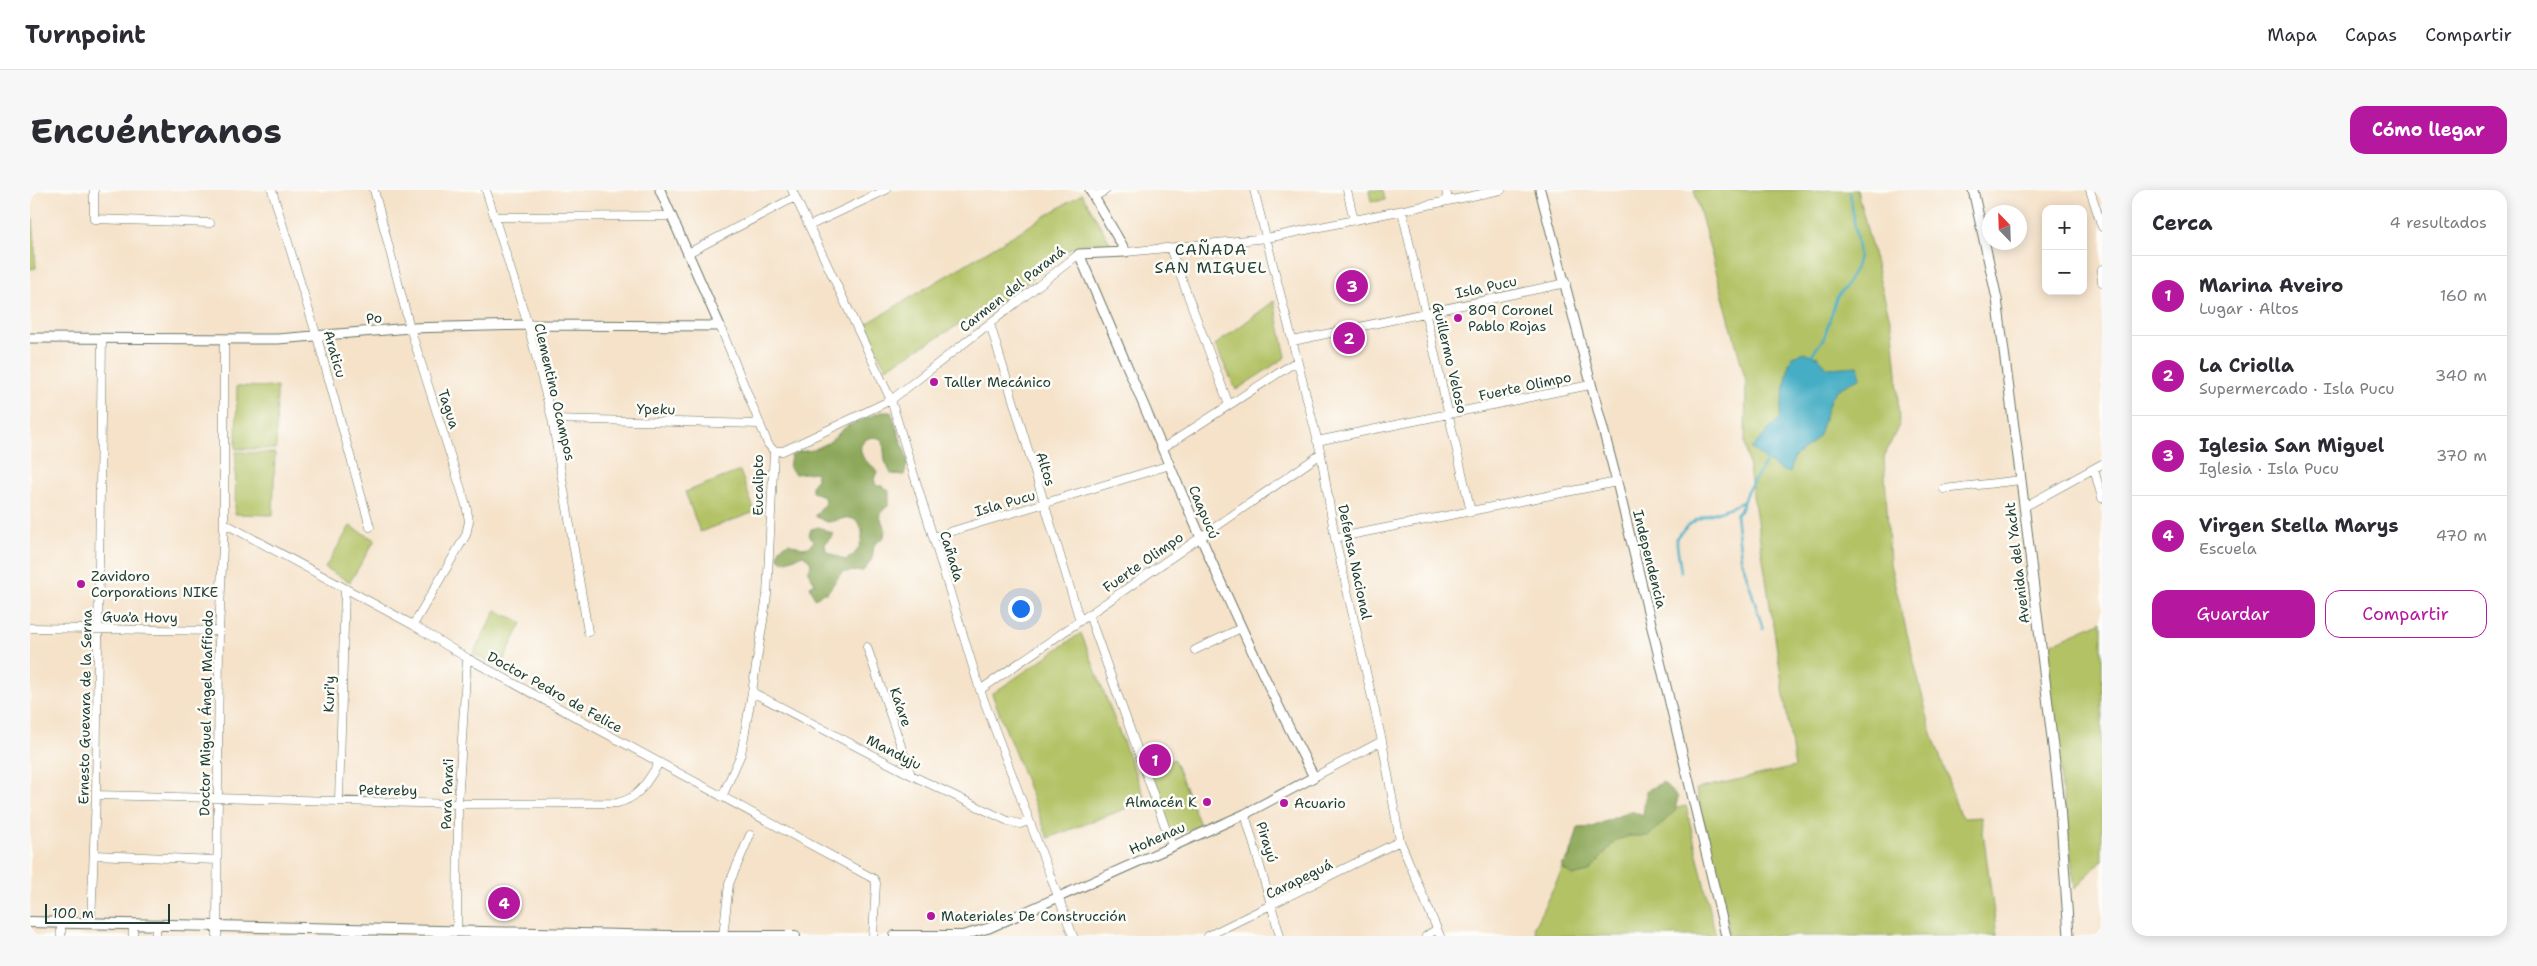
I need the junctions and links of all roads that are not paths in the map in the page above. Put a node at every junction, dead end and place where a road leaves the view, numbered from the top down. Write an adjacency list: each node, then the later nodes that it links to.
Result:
1 (94, 190): 22 (street)
2 (272, 190): 38 (street, Araticu)
3 (374, 190): 37 (street, Tagua)
4 (486, 190): 20 (street, Clementino Ocampos)
5 (660, 190): 19 (street, Eucalipto)
6 (886, 190): 23 (street)
7 (1106, 190): 16 (street)
8 (1254, 190): 25 (street, Defensa Nacional)
9 (1348, 190): 21 (street)
10 (1446, 190): 17 (street)
11 (1501, 190): 17 (street, Carmen del Paraná)
12 (1540, 190): 32 (street, Independencia)
13 (1973, 190): 57 (street, Avenida del Yacht)
14 (2090, 190): 24 (street)
15 (793, 194): 23 (street, Cañada); 28 (street)
16 (1092, 194): 27 (street)
17 (1448, 201): 18 (street, Carmen del Paraná)
18 (1402, 211): 21 (street, Carmen del Paraná); 33 (street, Guillermo Veloso)
19 (671, 216): 20 (street); 28 (street, Eucalipto)
20 (496, 217): 35 (street, Clementino Ocampos)
21 (1354, 220): 25 (street, Carmen del Paraná)
22 (210, 224)
23 (809, 226): 45 (street, Cañada)
24 (2102, 226)
25 (1267, 238): 26 (street, Carmen del Paraná); 42 (street, Defensa Nacional)
26 (1170, 248): 27 (street, Carmen del Paraná); 46 (street)
27 (1126, 252): 29 (street, Carmen del Paraná)
28 (688, 253): 36 (street, Eucalipto)
29 (1080, 254): 34 (street, Carmen del Paraná); 51 (street, Caapucú)
30 (2102, 269): 31 (street)
31 (2102, 282)
32 (1566, 283): 33 (street, Isla Pucu); 44 (street, Independencia)
33 (1426, 313): 42 (street, Isla Pucu); 47 (street, Guillermo Veloso)
34 (990, 324): 45 (street, Carmen del Paraná); 61 (street, Altos)
35 (528, 325): 36 (street, Po); 37 (street, Po); 48 (street, Clementino Ocampos)
36 (720, 326): 49 (street, Eucalipto)
37 (410, 328): 38 (street, Po); 72 (street, Tagua)
38 (317, 337): 41 (street, Po); 65 (street, Araticu)
39 (30, 338): 40 (street, Po)
40 (102, 339): 41 (street, Po); 75 (street, Ernesto Guevara de la Serna)
41 (224, 340): 64 (street, Doctor Miguel Ángel Maffiodo)
42 (1293, 341): 43 (street, Defensa Nacional)
43 (1297, 361): 46 (street); 50 (street, Defensa Nacional)
44 (1590, 385): 47 (street, Fuerte Olimpo); 58 (street, Independencia)
45 (891, 400): 52 (street, Carmen del Paraná); 66 (street, Cañada)
46 (1229, 405): 51 (street)
47 (1450, 415): 50 (street, Fuerte Olimpo); 63 (street, Guillermo Veloso)
48 (552, 419): 49 (street, Ypeku); 77 (street, Clementino Ocampos)
49 (760, 424): 52 (street, Eucalipto)
50 (1317, 441): 53 (street, Defensa Nacional)
51 (1163, 448): 55 (street, Caapucú)
52 (774, 451): 82 (street, Eucalipto)
53 (1320, 454): 67 (street, Fuerte Olimpo); 68 (street, Defensa Nacional)
54 (2102, 464): 56 (street)
55 (1170, 466): 61 (street, Isla Pucu); 67 (street, Caapucú)
56 (2094, 469): 60 (street); 62 (street)
57 (2021, 480): 59 (street); 62 (street, Avenida del Yacht)
58 (1617, 482): 63 (street); 121 (street, Independencia)
59 (1944, 489)
60 (2102, 498)
61 (1044, 505): 66 (street, Isla Pucu); 71 (street, Altos)
62 (2024, 506): 122 (street, Avenida del Yacht)
63 (1471, 512): 68 (street)
64 (224, 522): 69 (street, Doctor Pedro de Felice); 76 (street, Doctor Miguel Ángel Maffiodo)
65 (370, 526)
66 (933, 538): 81 (street, Cañada)
67 (1200, 538): 70 (street, Fuerte Olimpo); 74 (street, Caapucú)
68 (1335, 538): 83 (street, Defensa Nacional)
69 (345, 589): 72 (street, Doctor Pedro de Felice); 90 (street, Kuri'y)
70 (1089, 615): 71 (street, Fuerte Olimpo); 96 (street)
71 (1080, 621): 81 (street, Fuerte Olimpo)
72 (413, 625): 80 (street, Doctor Pedro de Felice)
73 (30, 628): 75 (street, Gua'a Hovy)
74 (1241, 628): 79 (street); 86 (street, Caapucú)
75 (98, 629): 76 (street, Gua'a Hovy); 87 (street, Ernesto Guevara de la Serna)
76 (219, 631): 89 (street, Doctor Miguel Ángel Maffiodo)
77 (588, 632)
78 (867, 647): 85 (street, Ka'are)
79 (1195, 650)
80 (467, 658): 84 (street, Doctor Pedro de Felice); 91 (street, Para Para'i)
81 (980, 690): 93 (street, Cañada)
82 (752, 692): 85 (street, Mandyju); 88 (street, Eucalipto)
83 (1382, 741): 86 (street, Hohenau); 95 (street, Defensa Nacional)
84 (659, 763): 88 (street, Doctor Pedro de Felice); 91 (street, Petereby)
85 (911, 775): 93 (street, Mandyju)
86 (1314, 777): 92 (street, Hohenau)
87 (96, 795): 89 (street, Petereby); 97 (street, Ernesto Guevara de la Serna)
88 (722, 797): 115 (street, Doctor Pedro de Felice)
89 (218, 800): 90 (street, Petereby); 98 (street, Doctor Miguel Ángel Maffiodo)
90 (339, 801): 91 (street, Petereby)
91 (458, 804): 106 (street, Para Para'i)
92 (1245, 814): 96 (street, Hohenau); 100 (street, Pirayú)
93 (1029, 821): 99 (street, Cañada)
94 (750, 835): 113 (street)
95 (1400, 842): 100 (street, Carapeguá); 109 (street, Defensa Nacional)
96 (1172, 846): 99 (street, Hohenau)
97 (94, 855): 98 (street); 103 (street, Ernesto Guevara de la Serna)
98 (217, 860): 107 (street, Doctor Miguel Ángel Maffiodo)
99 (1058, 897): 110 (street, Hohenau); 117 (street, Cañada)
100 (1273, 905): 118 (street, Carapeguá); 119 (street, Pirayú)
101 (30, 922): 102 (main road)
102 (61, 923): 103 (main road); 111 (street)
103 (91, 924): 104 (main road)
104 (133, 931): 105 (main road)
105 (156, 931): 107 (main road)
106 (457, 931): 108 (main road); 112 (main road)
107 (217, 932): 108 (main road)
108 (341, 933)
109 (1438, 933): 120 (street)
110 (964, 935): 116 (main road)
111 (61, 936)
112 (669, 936): 113 (main road)
113 (723, 936): 114 (main road)
114 (795, 936)
115 (873, 936)
116 (894, 936)
117 (1073, 936)
118 (1208, 936)
119 (1280, 936)
120 (1426, 936)
121 (1726, 936)
122 (2069, 936)

